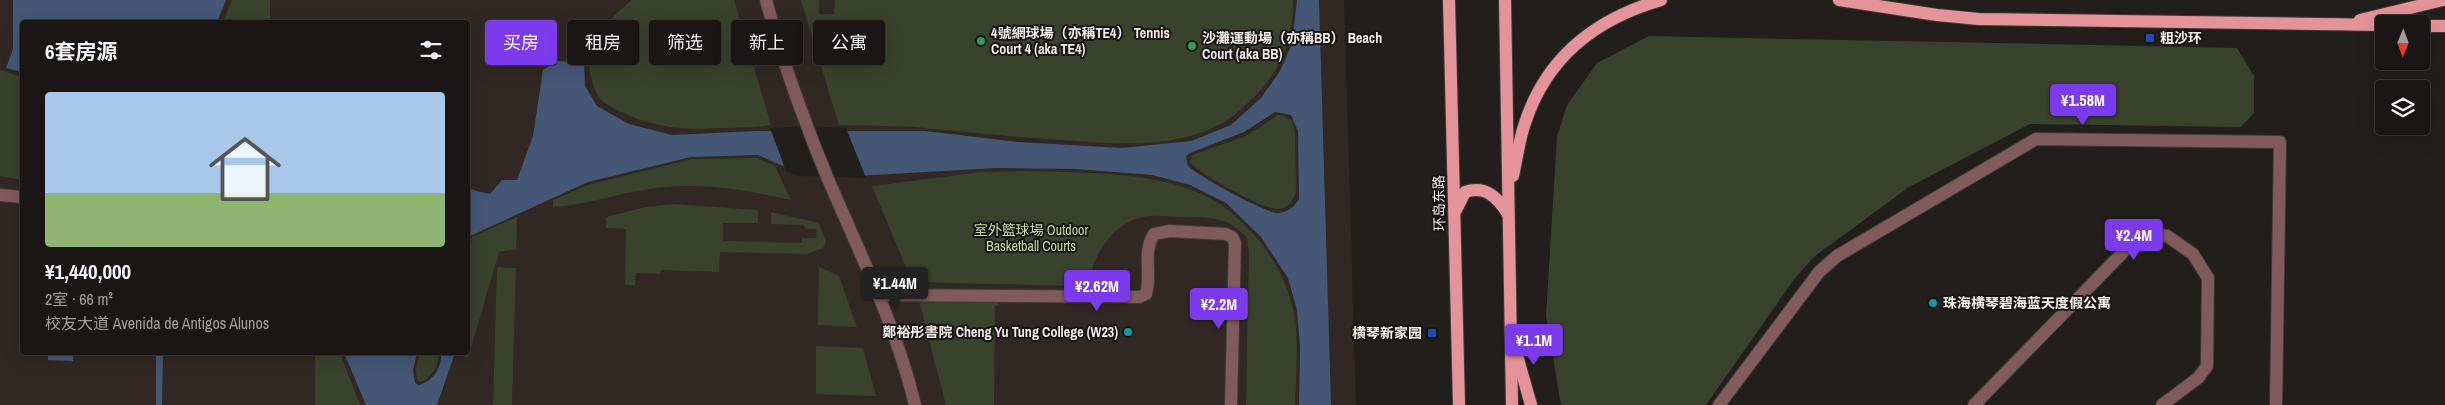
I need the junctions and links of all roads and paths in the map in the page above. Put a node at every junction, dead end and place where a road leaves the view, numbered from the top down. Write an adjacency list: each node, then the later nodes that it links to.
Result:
1 (766, 0): 16 (street)
2 (1449, 0): 14 (main road, 环岛东路)
3 (1505, 0): 12 (main road)
4 (1661, 0): 12 (main road)
5 (1839, 0): 7 (main road)
6 (2443, 0): 7 (main road)
7 (2340, 24): 8 (main road)
8 (2375, 25)
9 (2430, 26): 10 (main road)
10 (2445, 26)
11 (0, 194): 13 (street)
12 (1508, 195): 15 (main road)
13 (20, 197)
14 (1454, 216): 15 (main road); 20 (main road, 环岛东路)
15 (1510, 217): 17 (main road)
16 (880, 296): 18 (street); 19 (street)
17 (1512, 335): 21 (main road); 22 (main road)
18 (914, 405)
19 (1231, 405)
20 (1458, 405)
21 (1512, 405)
22 (1531, 405)
23 (1719, 405): 26 (street)
24 (1974, 405): 25 (street)
25 (2162, 405)
26 (2276, 405)

